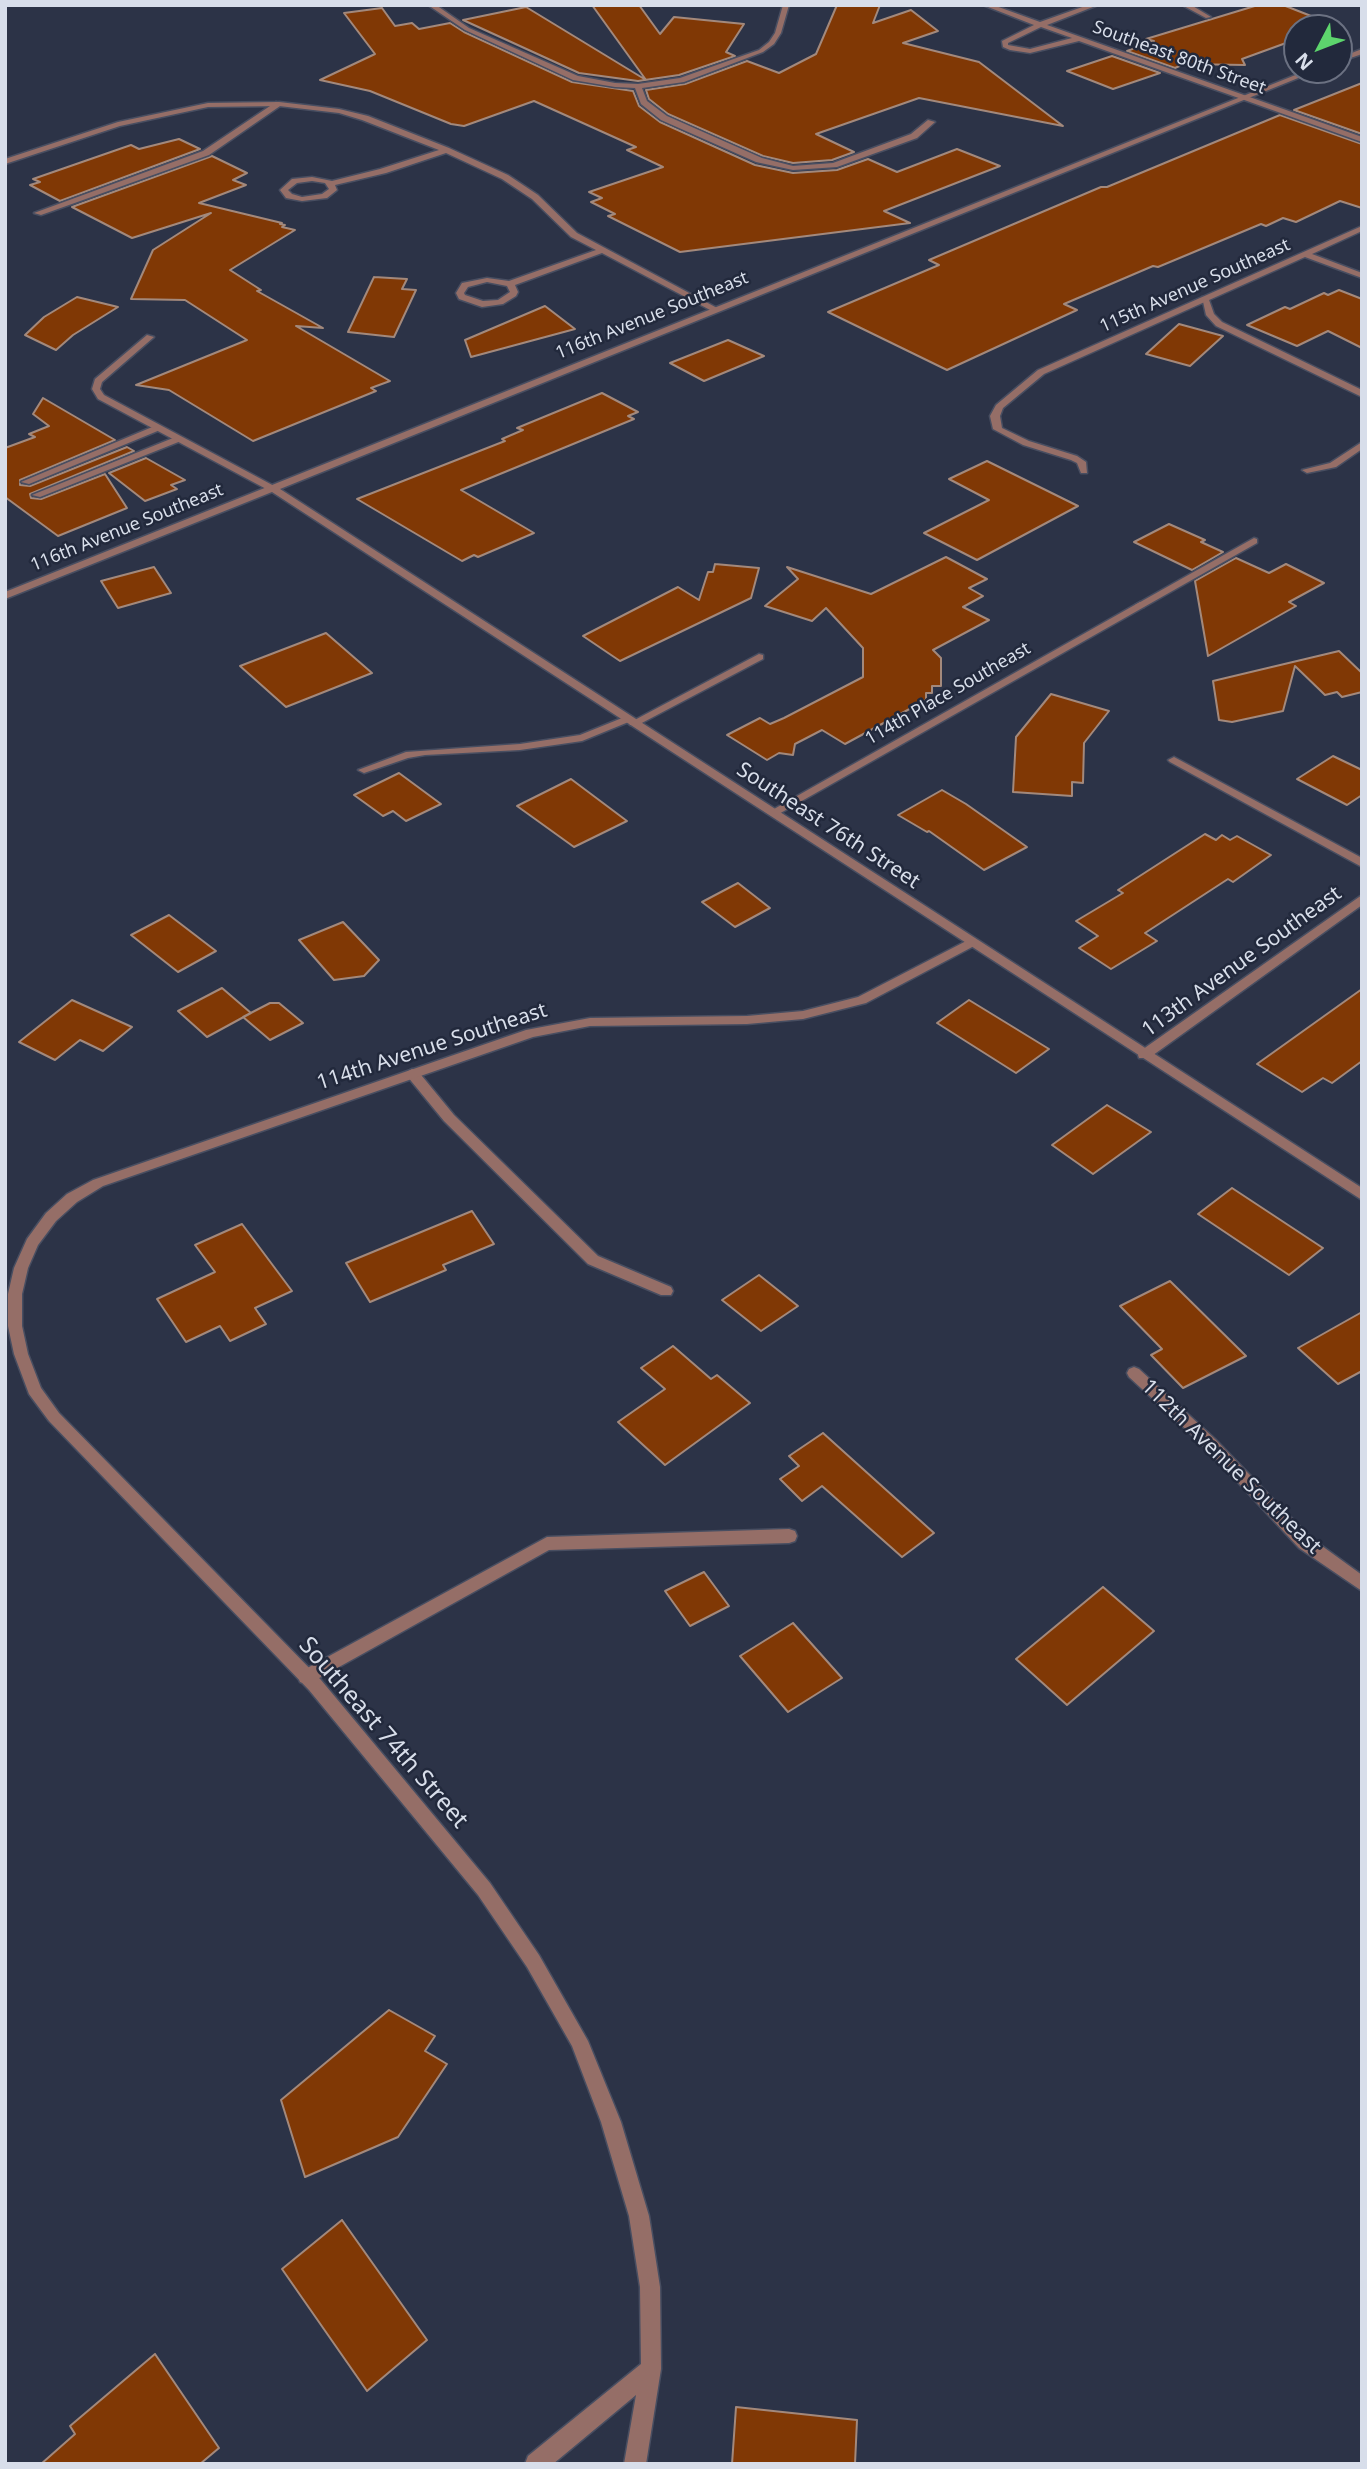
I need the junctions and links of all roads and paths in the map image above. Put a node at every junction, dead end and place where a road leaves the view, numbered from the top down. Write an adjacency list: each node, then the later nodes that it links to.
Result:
1 (431, 5): 10 (street)
2 (786, 5): 10 (street)
3 (986, 5): 7 (street, Southeast 80th Street)
4 (1095, 5): 7 (street)
5 (1185, 5): 6 (street)
6 (1208, 17)
7 (1039, 25): 8 (street, Southeast 80th Street); 8 (street)
8 (1079, 39): 11 (street, Southeast 80th Street)
9 (1283, 82): 11 (street, 116th Avenue Southeast)
10 (638, 86): 13 (street)
11 (1242, 98): 14 (street, Southeast 80th Street); 25 (street, 116th Avenue Southeast)
12 (279, 104): 15 (street); 16 (street); 18 (street)
13 (931, 122)
14 (1362, 140)
15 (446, 150): 17 (street); 20 (street)
16 (5, 162)
17 (331, 184): 17 (street)
18 (38, 213)
19 (1362, 228): 21 (street, 115th Avenue Southeast)
20 (600, 251): 23 (street); 25 (street)
21 (1305, 254): 22 (street); 24 (street, 115th Avenue Southeast)
22 (1362, 276)
23 (510, 284): 23 (street)
24 (1205, 299): 27 (street); 32 (street, 115th Avenue Southeast)
25 (715, 309): 34 (street, 116th Avenue Southeast)
26 (150, 337): 28 (street, Southeast 76th Street)
27 (1362, 394)
28 (157, 428): 29 (street, Southeast 76th Street); 33 (street)
29 (178, 439): 34 (street, Southeast 76th Street); 35 (street)
30 (1362, 445): 31 (street)
31 (1307, 470)
32 (1084, 471)
33 (26, 482)
34 (273, 489): 37 (street, 116th Avenue Southeast); 39 (street, Southeast 76th Street)
35 (37, 495)
36 (1254, 541): 42 (street, 114th Place Southeast)
37 (5, 596)
38 (759, 657): 39 (street)
39 (631, 721): 41 (street); 42 (street, Southeast 76th Street)
40 (1174, 760): 43 (street)
41 (364, 770)
42 (773, 813): 45 (street, Southeast 76th Street)
43 (1362, 863)
44 (1362, 899): 46 (street, 113th Avenue Southeast)
45 (972, 942): 46 (street, Southeast 76th Street); 47 (street, 114th Avenue Southeast)
46 (1144, 1055): 48 (street, Southeast 76th Street)
47 (412, 1073): 49 (street, 114th Avenue Southeast); 50 (street)
48 (1362, 1195)
49 (72, 1198): 54 (street, Southeast 74th Street)
50 (666, 1291)
51 (1134, 1373): 53 (street, 112th Avenue Southeast)
52 (789, 1536): 54 (street)
53 (1362, 1584)
54 (306, 1677): 55 (street, Southeast 74th Street)
55 (651, 2369): 56 (street); 57 (street, Southeast 74th Street)
56 (536, 2464)
57 (635, 2464)

